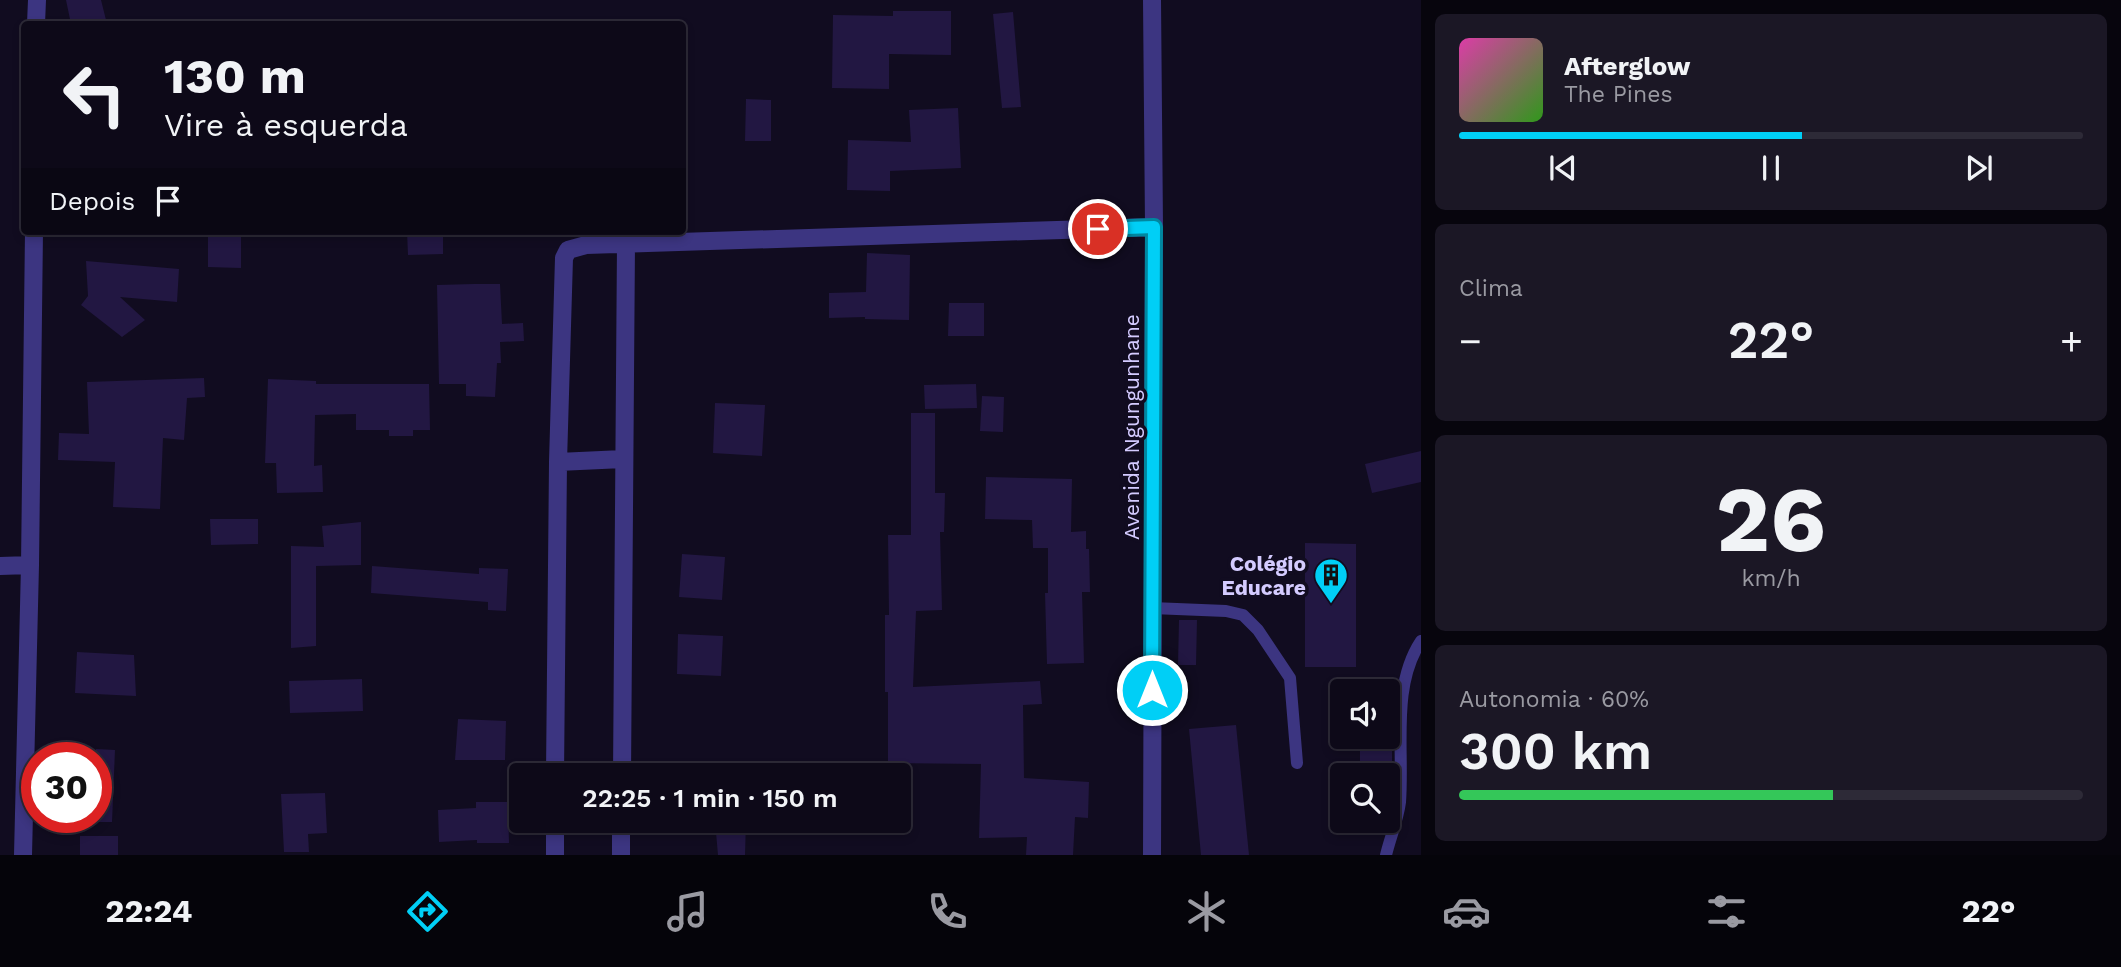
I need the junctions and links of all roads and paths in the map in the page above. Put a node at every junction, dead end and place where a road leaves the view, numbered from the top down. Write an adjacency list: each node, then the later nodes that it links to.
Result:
1 (37, 0): 3 (street)
2 (1152, 0): 4 (street, Avenida Ngungunhane)
3 (36, 21)
4 (1154, 227): 6 (street); 11 (street, Avenida Ngungunhane)
5 (34, 235): 9 (street)
6 (626, 243): 7 (street); 8 (street)
7 (623, 459): 8 (street); 14 (street)
8 (558, 462): 13 (street)
9 (30, 565): 10 (street); 18 (street)
10 (0, 566)
11 (1152, 608): 15 (lane); 21 (street, Avenida Ngungunhane)
12 (1421, 640): 22 (lane)
13 (555, 763)
14 (622, 763)
15 (1297, 763)
16 (555, 833): 19 (street)
17 (621, 833): 20 (street)
18 (23, 855)
19 (555, 855)
20 (621, 855)
21 (1152, 855)
22 (1385, 855)

